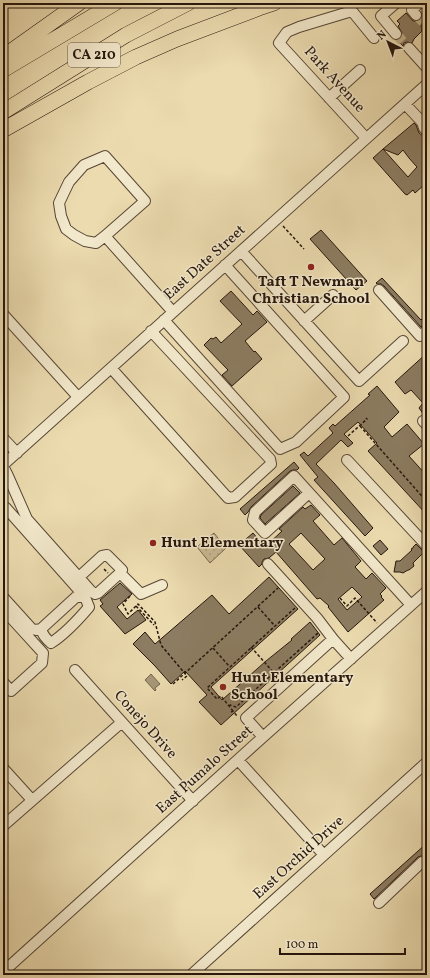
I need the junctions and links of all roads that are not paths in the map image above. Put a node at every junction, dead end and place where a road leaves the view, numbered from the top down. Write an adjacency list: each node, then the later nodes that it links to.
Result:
1 (79, 3): 9 (highway)
2 (115, 3): 11 (highway, CA 210)
3 (188, 3): 16 (highway, CA 210)
4 (274, 3): 17 (highway)
5 (396, 3): 6 (street)
6 (396, 34)
7 (374, 38): 14 (street, Park Avenue)
8 (409, 48): 10 (street)
9 (3, 57)
10 (425, 62)
11 (3, 70)
12 (360, 70): 14 (street)
13 (425, 90): 15 (street, East Date Street)
14 (329, 98): 19 (street, Park Avenue)
15 (405, 104): 18 (street); 19 (street, East Date Street)
16 (3, 112)
17 (3, 130)
18 (427, 131)
19 (366, 138): 21 (street, East Date Street)
20 (105, 236): 20 (street); 25 (street)
21 (241, 250): 22 (street, East Date Street); 28 (street)
22 (225, 265): 25 (street, East Date Street); 27 (street)
23 (379, 290): 29 (street)
24 (333, 295): 28 (street)
25 (173, 312): 27 (street, East Date Street)
26 (3, 314): 33 (street)
27 (164, 320): 30 (street, East Date Street)
28 (304, 321): 31 (street)
29 (427, 330)
30 (152, 331): 32 (street, East Date Street); 32 (street)
31 (402, 341)
32 (111, 368): 33 (street, East Date Street)
33 (78, 397): 35 (street, East Date Street)
34 (3, 438): 35 (street)
35 (16, 453): 37 (street, East Date Street)
36 (347, 460): 40 (street)
37 (3, 466): 43 (street)
38 (309, 493): 38 (street); 48 (street)
39 (3, 506): 47 (street)
40 (427, 546)
41 (268, 564): 51 (street)
42 (120, 573): 43 (street); 43 (street); 44 (street)
43 (79, 577)
44 (162, 586)
45 (427, 591): 48 (street, East Pumalo Street)
46 (3, 597): 50 (street)
47 (85, 597): 50 (street); 50 (street)
48 (411, 605): 52 (street, East Pumalo Street)
49 (3, 609): 54 (street)
50 (36, 629)
51 (333, 639): 52 (street); 56 (street)
52 (351, 659): 56 (street, East Pumalo Street)
53 (75, 670): 55 (street, Conejo Drive)
54 (3, 682)
55 (122, 722): 60 (street); 61 (street, Conejo Drive)
56 (263, 737): 57 (street, East Pumalo Street)
57 (238, 760): 61 (street, East Pumalo Street); 63 (street)
58 (427, 762): 63 (street, East Orchid Drive)
59 (3, 768): 60 (street)
60 (32, 800): 62 (street)
61 (193, 801): 66 (street, East Pumalo Street)
62 (3, 826)
63 (324, 855): 67 (street, East Orchid Drive)
64 (427, 862): 65 (street)
65 (379, 903)
66 (3, 972)
67 (191, 975)

